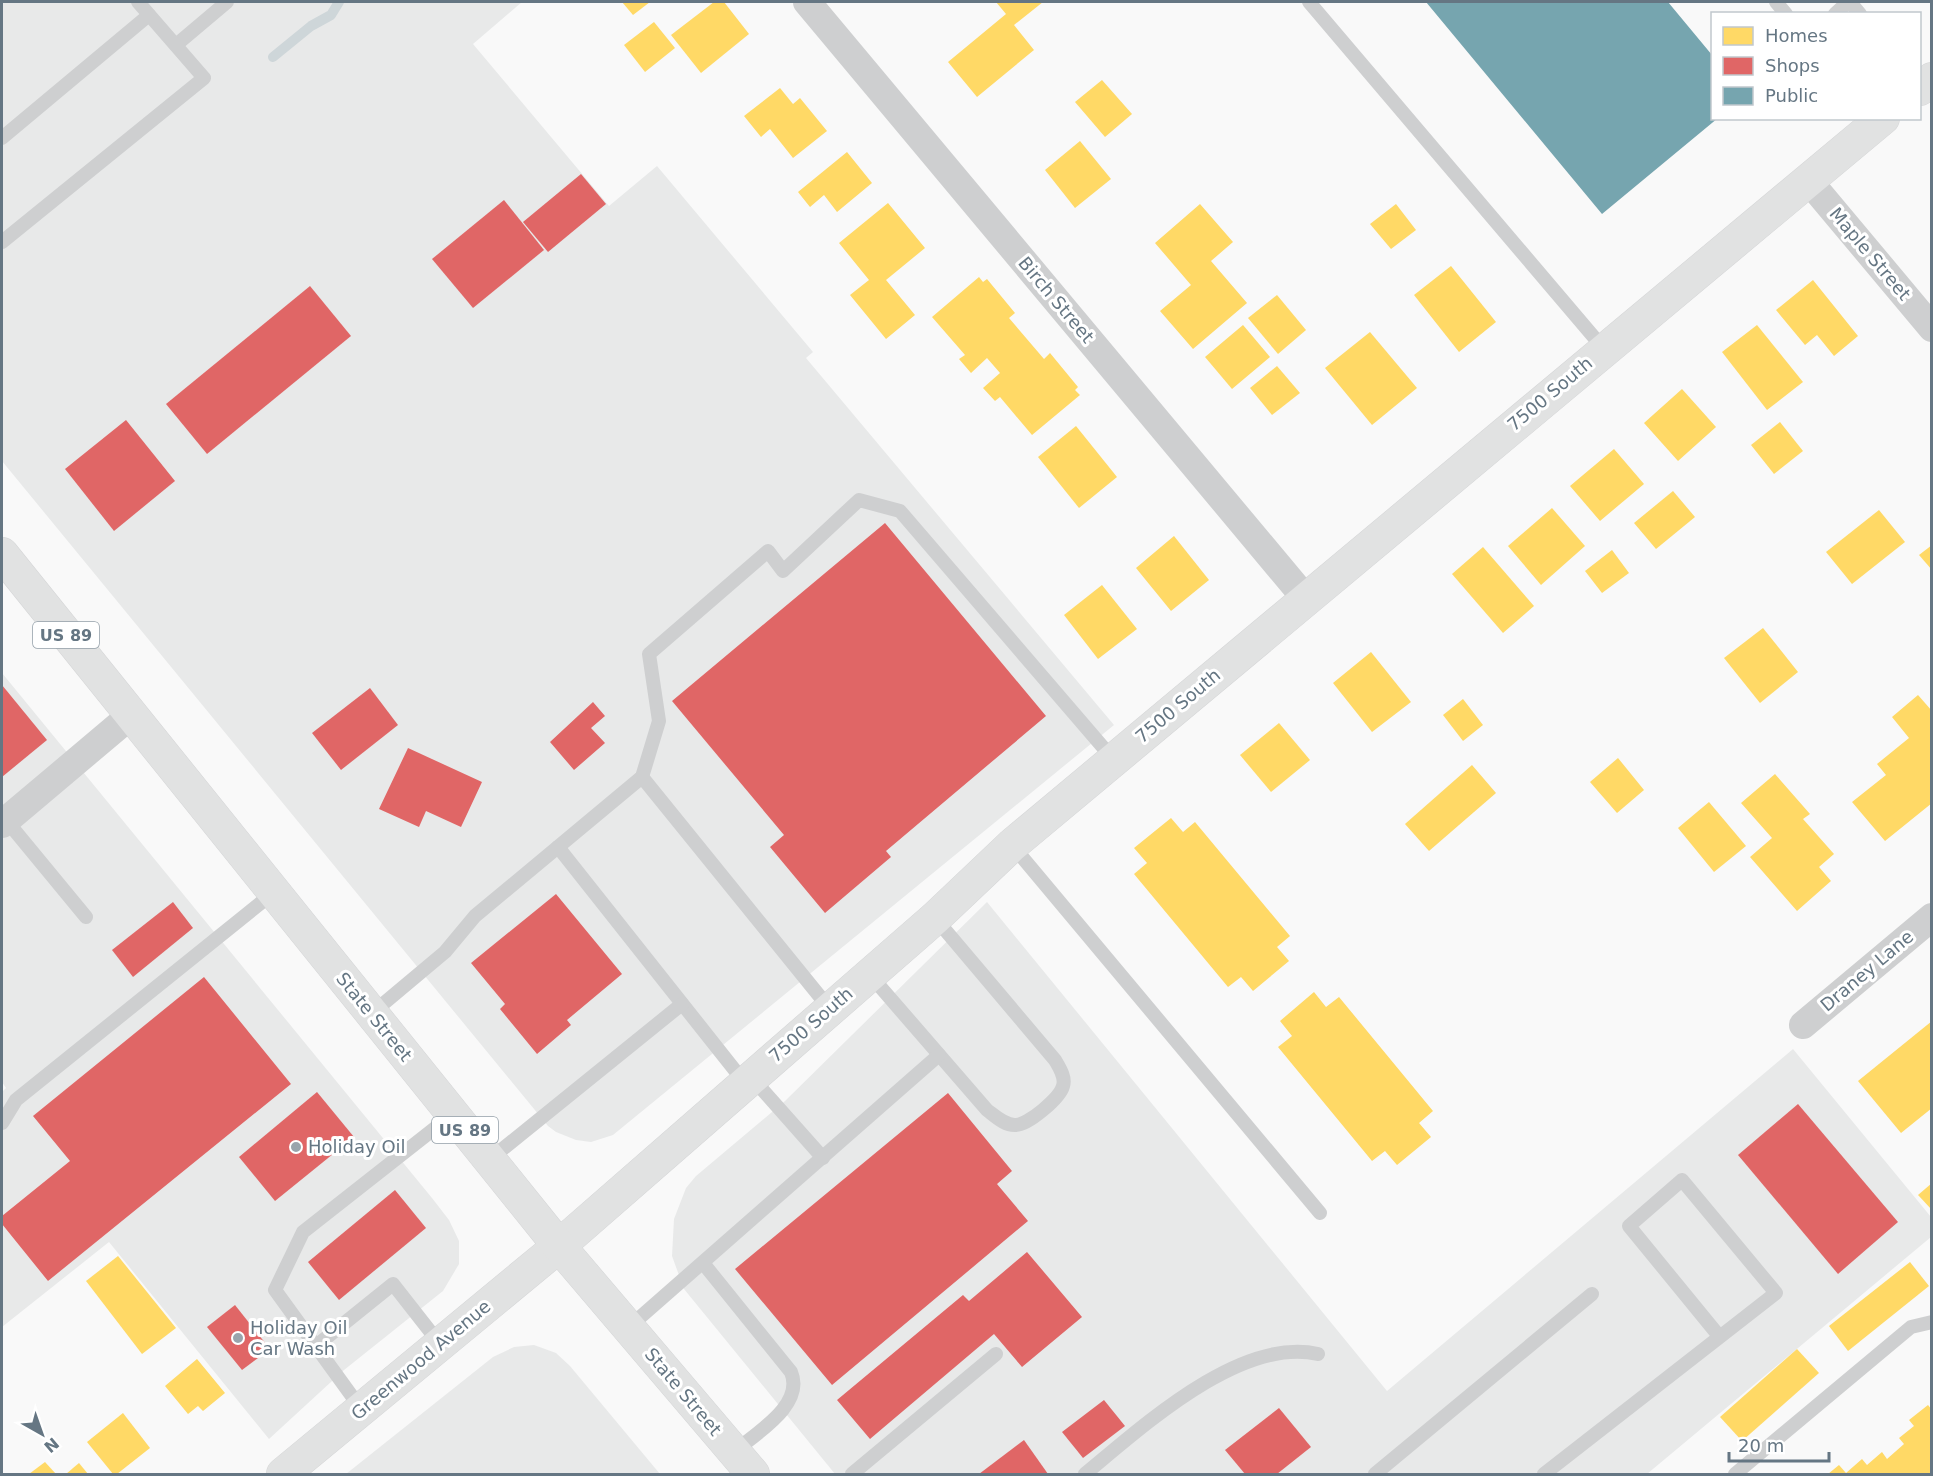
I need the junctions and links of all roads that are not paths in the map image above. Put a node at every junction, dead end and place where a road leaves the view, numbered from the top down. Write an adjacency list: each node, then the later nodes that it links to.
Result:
1 (138, 2): 7 (lane)
2 (227, 2): 8 (lane)
3 (807, 2): 16 (street, Birch Street)
4 (1309, 2): 14 (lane)
5 (1849, 2): 6 (lane)
6 (1837, 12)
7 (149, 15): 8 (lane); 10 (lane)
8 (176, 45): 12 (lane)
9 (1881, 120): 11 (street, 7500 South)
10 (2, 138)
11 (1808, 180): 13 (street, Maple Street); 14 (street, 7500 South)
12 (2, 242)
13 (1932, 328)
14 (1604, 349): 16 (street, 7500 South)
15 (2, 554): 17 (street, State Street / US 89)
16 (1305, 599): 18 (street, 7500 South)
17 (130, 716): 20 (street); 23 (street, State Street / US 89)
18 (1114, 760): 19 (lane); 21 (street, 7500 South)
19 (642, 777): 22 (lane); 29 (lane)
20 (4, 822): 24 (lane)
21 (1012, 845): 26 (street, 7500 South); 38 (lane)
22 (558, 847): 28 (lane); 30 (lane)
23 (273, 893): 30 (street, State Street / US 89); 35 (lane)
24 (86, 917)
25 (1932, 917): 31 (street, Draney Lane)
26 (934, 918): 27 (street, 7500 South); 32 (lane)
27 (870, 974): 29 (street, 7500 South); 32 (lane)
28 (682, 1004): 33 (lane); 37 (lane)
29 (830, 1009): 33 (street, 7500 South)
30 (371, 1014): 34 (street, State Street / US 89)
31 (1803, 1025)
32 (939, 1055): 36 (lane)
33 (748, 1081): 36 (lane); 39 (street, 7500 South)
34 (453, 1114): 37 (street, State Street / US 89); 46 (lane)
35 (2, 1123)
36 (823, 1158): 40 (lane)
37 (489, 1160): 39 (street, State Street / US 89)
38 (1320, 1213)
39 (559, 1246): 43 (street, State Street / US 89); 45 (street, Greenwood Avenue)
40 (703, 1263): 43 (lane); 50 (lane)
41 (1592, 1294): 54 (lane)
42 (1932, 1322): 56 (lane)
43 (629, 1327): 50 (street, State Street / US 89)
44 (1719, 1336): 44 (lane); 55 (lane)
45 (440, 1344): 46 (lane); 49 (street, Greenwood Avenue)
46 (316, 1346): 49 (lane)
47 (996, 1354): 52 (lane)
48 (1318, 1354): 53 (lane)
49 (362, 1410): 51 (street, Greenwood Avenue)
50 (743, 1463)
51 (283, 1474)
52 (852, 1474)
53 (1085, 1474)
54 (1375, 1474)
55 (1544, 1474)
56 (1735, 1474)

